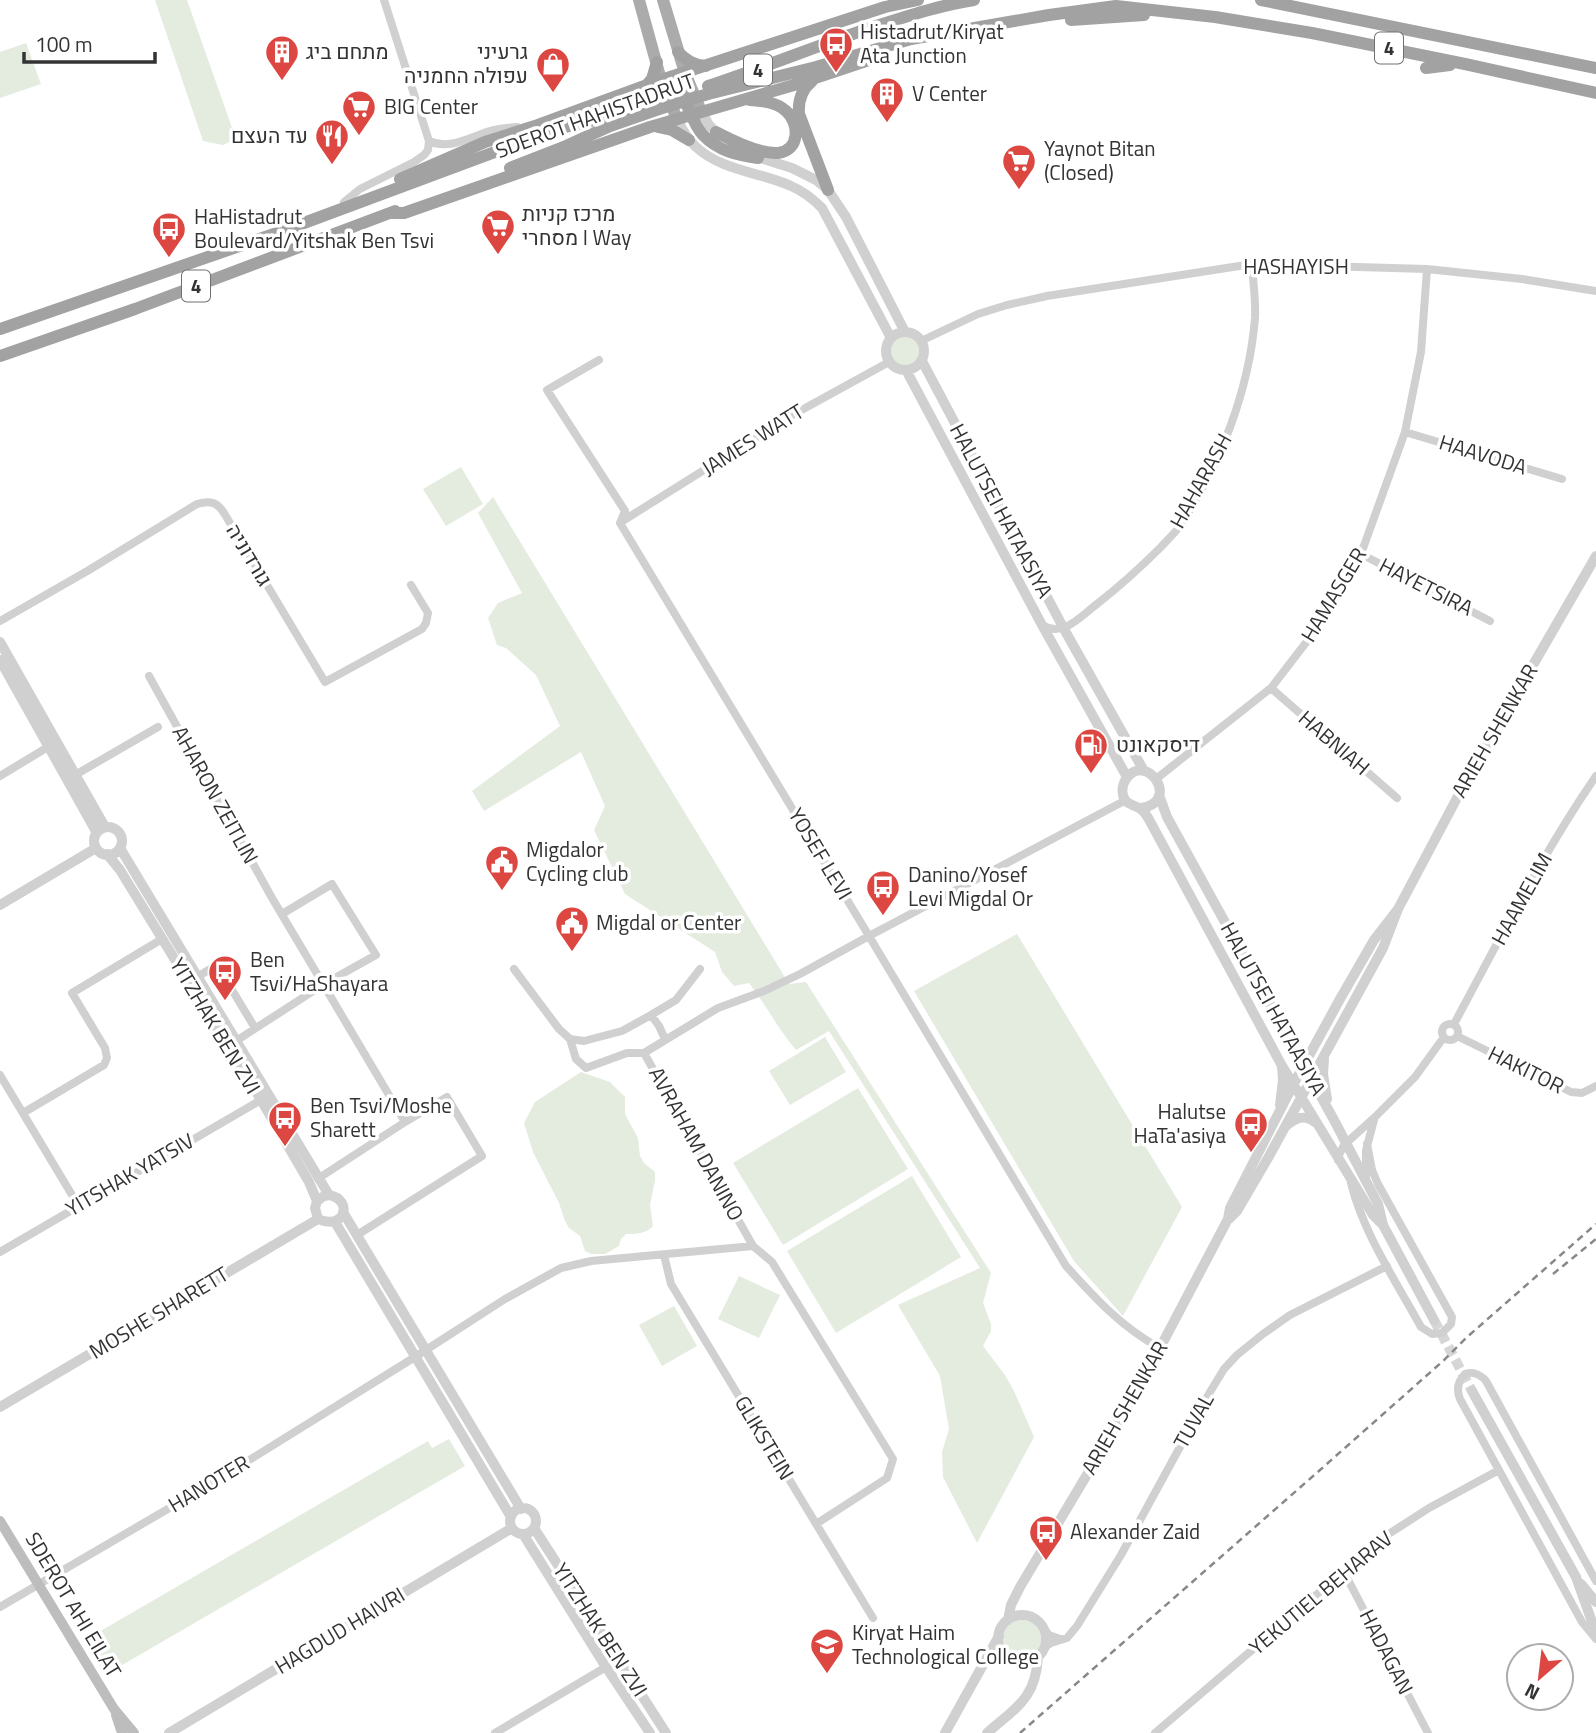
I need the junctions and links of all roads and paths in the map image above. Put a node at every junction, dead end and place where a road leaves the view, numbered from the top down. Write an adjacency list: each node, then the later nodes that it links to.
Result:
1 (384, 0): 25 (street)
2 (639, 0): 8 (main road)
3 (663, 0): 7 (main road)
4 (918, 0): 10 (highway)
5 (974, 0): 30 (highway, SDEROT HAHISTADRUT / 4)
6 (1261, 0): 12 (highway, 4)
7 (678, 52): 10 (highway); 13 (main road)
8 (657, 62): 15 (main road); 16 (highway)
9 (1465, 64): 11 (highway); 14 (highway, SDEROT HAHISTADRUT / 4); 17 (highway, SDEROT HAHISTADRUT / 4)
10 (707, 66): 13 (highway)
11 (1426, 68)
12 (1596, 68)
13 (685, 73): 15 (highway); 19 (main road)
14 (815, 73): 18 (highway); 27 (highway); 29 (highway, SDEROT HAHISTADRUT / 4, bridge)
15 (661, 80): 16 (highway); 19 (highway); 20 (main road)
16 (645, 86): 21 (highway)
17 (1596, 93)
18 (743, 100): 19 (highway); 23 (highway)
19 (696, 113): 20 (highway); 23 (street); 26 (highway)
20 (677, 119): 22 (highway); 24 (street)
21 (538, 125): 25 (street); 28 (highway)
22 (650, 127): 24 (highway); 29 (highway)
23 (716, 132): 26 (street)
24 (690, 140): 36 (street)
25 (429, 141): 28 (street)
26 (758, 158): 27 (street)
27 (828, 190): 35 (street)
28 (344, 202): 30 (highway)
29 (390, 213): 38 (highway, SDEROT HAHISTADRUT / 4)
30 (277, 233): 34 (highway, SDEROT HAHISTADRUT / 4)
31 (1251, 264): 32 (street, HASHAYISH); 37 (street, HASHAYISH); 52 (street, HAHARASH)
32 (1427, 269): 33 (street, HASHAYISH); 43 (street, HAMASGER)
33 (1596, 291)
34 (0, 329)
35 (905, 332): 36 (street); 37 (street)
36 (891, 338): 41 (street)
37 (921, 341): 40 (street, HALUTSEI HATAASIYA)
38 (0, 356)
39 (599, 360): 45 (street, YOSEF LEVI)
40 (922, 361): 42 (street); 52 (street, HALUTSEI HATAASIYA)
41 (889, 362): 42 (street); 45 (street, JAMES WATT)
42 (906, 370): 51 (street, HALUTSEI HATAASIYA)
43 (1405, 432): 44 (street, HAAVODA); 46 (street, HAMASGER)
44 (1562, 479)
45 (620, 523): 76 (street, YOSEF LEVI)
46 (1361, 554): 50 (street, HAYETSIRA); 56 (street, HAMASGER)
47 (1596, 556): 74 (street, ARIEH SHENKAR)
48 (411, 585): 49 (street, גורדוניה)
49 (0, 621)
50 (1490, 621)
51 (1042, 625): 52 (street); 63 (street, HALUTSEI HATAASIYA)
52 (1063, 629): 59 (street, HALUTSEI HATAASIYA)
53 (0, 642): 60 (street)
54 (0, 660): 58 (street)
55 (149, 676): 75 (street, AHARON ZEITLIN)
56 (1271, 688): 64 (street, HAMASGER); 66 (street, HABNIAH)
57 (159, 727): 60 (street)
58 (48, 747): 61 (street); 69 (street)
59 (1144, 771): 63 (street); 64 (street, HALUTSEI HATAASIYA)
60 (75, 775): 69 (street)
61 (0, 776)
62 (1596, 776): 83 (street, HAAMELIM)
63 (1127, 777): 67 (street)
64 (1156, 779): 65 (street, HALUTSEI HATAASIYA)
65 (1159, 795): 68 (street); 93 (street, HALUTSEI HATAASIYA)
66 (1397, 797)
67 (1126, 800): 68 (street); 76 (street, AVRAHAM DANINO)
68 (1141, 808): 92 (street, HALUTSEI HATAASIYA)
69 (101, 830): 70 (street); 71 (street)
70 (96, 848): 72 (street); 73 (street)
71 (120, 848): 72 (street); 80 (street, YITZHAK BEN ZVI)
72 (107, 854): 77 (street, YITZHAK BEN ZVI)
73 (0, 905)
74 (1398, 909): 91 (street, ARIEH SHENKAR); 93 (street, ARIEH SHENKAR)
75 (282, 914): 81 (street, AHARON ZEITLIN); 81 (street)
76 (869, 936): 88 (street, AVRAHAM DANINO); 127 (street, YOSEF LEVI)
77 (162, 939): 99 (street, YITZHAK BEN ZVI); 100 (street)
78 (514, 969): 87 (street)
79 (700, 969): 82 (street)
80 (198, 977): 84 (street); 89 (street, YITZHAK BEN ZVI)
81 (324, 984): 84 (street); 104 (street, AHARON ZEITLIN)
82 (651, 1016): 87 (street); 88 (street)
83 (1454, 1024): 85 (street); 86 (street)
84 (255, 1028): 89 (street)
85 (1457, 1035): 86 (street); 97 (street, HAKITOR)
86 (1444, 1037): 101 (street)
87 (570, 1038): 90 (street)
88 (665, 1039): 90 (street, AVRAHAM DANINO)
89 (236, 1041): 110 (street, YITZHAK BEN ZVI)
90 (644, 1053): 122 (street, AVRAHAM DANINO)
91 (1325, 1053): 95 (street, ARIEH SHENKAR); 103 (street)
92 (1281, 1063): 96 (street, HALUTSEI HATAASIYA); 102 (street)
93 (1304, 1065): 95 (street, HALUTSEI HATAASIYA); 96 (street, ARIEH SHENKAR)
94 (0, 1075): 100 (street)
95 (1311, 1077): 98 (street, ARIEH SHENKAR); 103 (street, HALUTSEI HATAASIYA)
96 (1293, 1085): 98 (street, HALUTSEI HATAASIYA); 102 (street, ARIEH SHENKAR)
97 (1596, 1086)
98 (1300, 1097): 105 (street, HALUTSEI HATAASIYA); 106 (street, ARIEH SHENKAR)
99 (261, 1100): 114 (street, YITZHAK BEN ZVI); 115 (street, YITSHAK YATSIV)
100 (23, 1113): 115 (street)
101 (1375, 1117): 107 (street); 108 (street)
102 (1276, 1119): 118 (street, ARIEH SHENKAR)
103 (1334, 1120): 107 (street, HALUTSEI HATAASIYA)
104 (405, 1122): 110 (street); 121 (street)
105 (1317, 1124): 106 (street); 109 (street, HALUTSEI HATAASIYA)
106 (1283, 1129): 118 (street, ARIEH SHENKAR)
107 (1346, 1143): 109 (street); 112 (street, HALUTSEI HATAASIYA)
108 (1367, 1144): 112 (street); 125 (street)
109 (1338, 1160): 111 (street, HALUTSEI HATAASIYA)
110 (319, 1178): 113 (street, YITZHAK BEN ZVI)
111 (1351, 1181): 120 (street, HALUTSEI HATAASIYA); 125 (street)
112 (1366, 1181): 120 (street, HALUTSEI HATAASIYA)
113 (329, 1195): 114 (street); 116 (street)
114 (317, 1201): 117 (street)
115 (78, 1205): 123 (street, YITSHAK YATSIV)
116 (343, 1213): 119 (street); 121 (street)
117 (318, 1219): 119 (street); 131 (street, MOSHE SHARETT)
118 (1228, 1219): 127 (street, ARIEH SHENKAR)
119 (335, 1222): 129 (street)
120 (1383, 1225): 126 (street, HALUTSEI HATAASIYA)
121 (356, 1235): 128 (street)
122 (753, 1246): 124 (street, AVRAHAM DANINO); 136 (street)
123 (0, 1252)
124 (664, 1255): 128 (street, AVRAHAM DANINO); 136 (street, GLIKSTEIN)
125 (1387, 1266): 153 (street, TUVAL)
126 (1434, 1320)
127 (1160, 1348): 144 (street, ARIEH SHENKAR)
128 (426, 1350): 129 (street, AVRAHAM DANINO); 133 (street)
129 (415, 1357): 134 (street); 143 (street, HANOTER)
130 (1472, 1391): 141 (street)
131 (0, 1407)
132 (1499, 1469): 140 (street, YEKUTIEL BEHARAV); 142 (street); 154 (street)
133 (521, 1509): 134 (street); 138 (street)
134 (511, 1517): 137 (street)
135 (0, 1521): 143 (main road, SDEROT AHI EILAT)
136 (816, 1524): 148 (street, GLIKSTEIN)
137 (512, 1528): 139 (street); 165 (street, HAGDUD HAIVRI)
138 (534, 1528): 139 (street); 168 (street, YITZHAK BEN ZVI)
139 (523, 1534): 159 (street, YITZHAK BEN ZVI)
140 (1345, 1572): 171 (street, YEKUTIEL BEHARAV); 172 (street, HADAGAN)
141 (1576, 1577): 145 (street); 151 (street)
142 (1596, 1581)
143 (37, 1584): 146 (street, HANOTER); 162 (main road, SDEROT AHI EILAT)
144 (1016, 1594): 147 (street); 149 (street, ARIEH SHENKAR)
145 (1596, 1602)
146 (0, 1607)
147 (1023, 1615): 149 (street); 150 (street)
148 (873, 1618)
149 (1008, 1620): 152 (street)
150 (1044, 1629): 153 (street); 155 (street)
151 (1596, 1633)
152 (999, 1635): 157 (street); 160 (street)
153 (1063, 1639): 155 (street, TUVAL)
154 (1596, 1639)
155 (1045, 1647): 156 (street)
156 (1038, 1656): 158 (street); 161 (street)
157 (1010, 1659): 158 (street); 160 (street)
158 (1021, 1662): 161 (street)
159 (606, 1667): 166 (street); 167 (street, YITZHAK BEN ZVI)
160 (981, 1668): 169 (street)
161 (1034, 1684): 170 (street)
162 (114, 1709): 163 (main road, SDEROT AHI EILAT); 164 (main road, SDEROT AHI EILAT)
163 (122, 1733)
164 (134, 1733)
165 (169, 1733)
166 (495, 1733)
167 (650, 1733)
168 (666, 1733)
169 (944, 1733)
170 (988, 1733)
171 (1155, 1733)
172 (1428, 1733)

